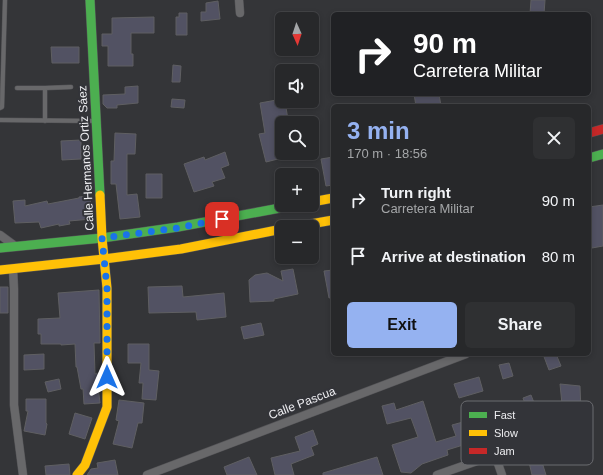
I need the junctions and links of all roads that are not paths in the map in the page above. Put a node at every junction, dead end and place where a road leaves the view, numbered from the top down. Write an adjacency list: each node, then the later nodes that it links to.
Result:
1 (5, 0): 8 (lane)
2 (90, 0): 11 (main road, Calle Hermanos Ortiz Sáez)
3 (239, 0): 4 (street)
4 (240, 14)
5 (71, 87): 7 (lane)
6 (17, 88): 7 (lane)
7 (45, 88): 10 (lane)
8 (0, 108)
9 (0, 120): 10 (lane)
10 (45, 120): 11 (lane)
11 (96, 121): 23 (main road, Calle Hermanos Ortiz Sáez)
12 (603, 129): 13 (main road)
13 (591, 132)
14 (603, 154): 15 (main road)
15 (591, 157)
16 (331, 198): 17 (main road)
17 (319, 201)
18 (275, 209): 23 (main road)
19 (331, 220): 20 (main road)
20 (319, 223)
21 (275, 230): 26 (main road)
22 (0, 236): 24 (street)
23 (102, 238): 24 (main road); 26 (main road, Calle Hermanos Ortiz Sáez)
24 (15, 246): 25 (main road)
25 (0, 248)
26 (104, 259): 27 (main road); 33 (main road, Calle Hermanos Ortiz Sáez)
27 (12, 269): 28 (main road); 32 (street)
28 (0, 270)
29 (461, 356): 34 (street, Calle Pascua)
30 (466, 465): 35 (street)
31 (498, 465): 36 (street)
32 (23, 475)
33 (76, 475)
34 (148, 475)
35 (436, 475)
36 (502, 475)

